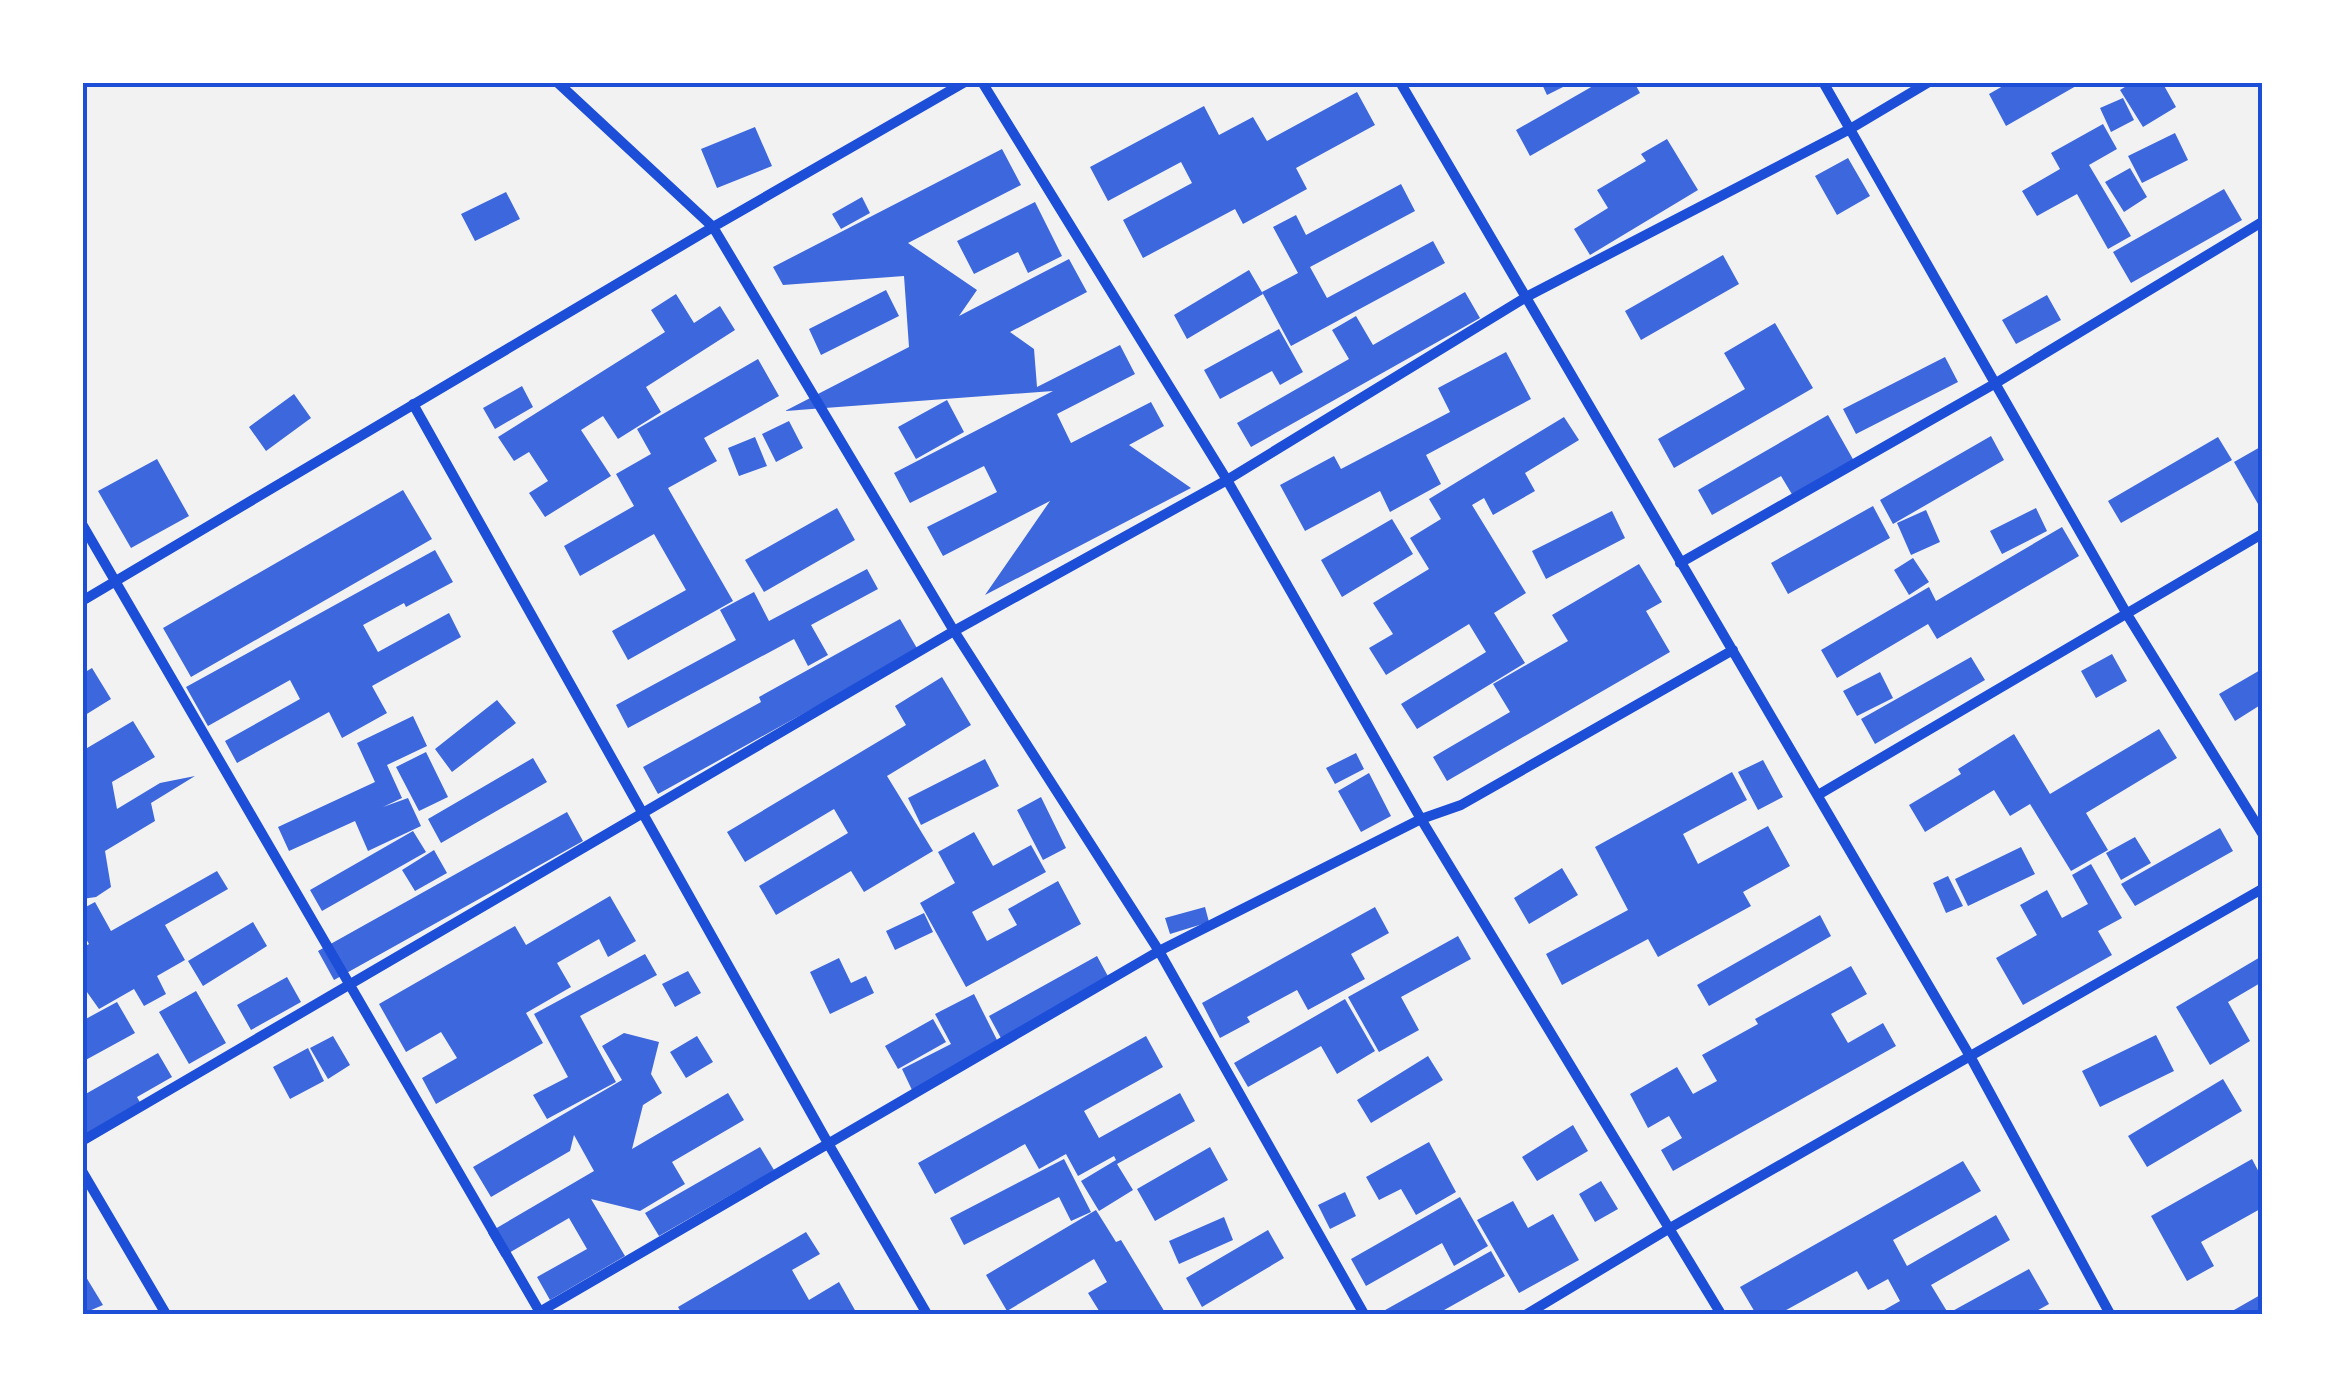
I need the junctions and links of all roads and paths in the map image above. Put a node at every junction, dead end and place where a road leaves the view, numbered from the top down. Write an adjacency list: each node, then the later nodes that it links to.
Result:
1 (557, 82): 9 (street)
2 (966, 82): 9 (street)
3 (982, 82): 13 (street)
4 (1400, 82): 10 (street)
5 (1823, 82): 7 (street)
6 (1928, 82): 7 (street)
7 (1850, 129): 10 (street); 11 (street)
8 (2262, 222): 11 (street)
9 (714, 226): 12 (street); 20 (street)
10 (1528, 296): 13 (street); 16 (street)
11 (1996, 384): 16 (street); 19 (street)
12 (413, 404): 17 (street); 23 (street)
13 (1227, 480): 20 (street); 24 (street)
14 (82, 524): 17 (street)
15 (2262, 534): 19 (street)
16 (1680, 563): 21 (street)
17 (116, 583): 18 (street); 28 (street)
18 (82, 601)
19 (2128, 616): 22 (street); 25 (street)
20 (954, 631): 23 (street); 27 (street)
21 (1733, 650): 22 (street); 24 (street)
22 (1818, 795): 29 (street)
23 (644, 812): 28 (street); 31 (street)
24 (1421, 820): 27 (street); 33 (street)
25 (2262, 833)
26 (2262, 889): 29 (street)
27 (1159, 951): 31 (street); 37 (street)
28 (348, 985): 30 (street); 35 (street)
29 (1971, 1058): 33 (street); 40 (street)
30 (82, 1141)
31 (829, 1145): 35 (street); 36 (street)
32 (82, 1171): 34 (street)
33 (1670, 1228): 38 (street); 39 (street)
34 (166, 1314)
35 (539, 1314)
36 (927, 1314)
37 (1364, 1314)
38 (1527, 1314)
39 (1721, 1314)
40 (2110, 1314)

